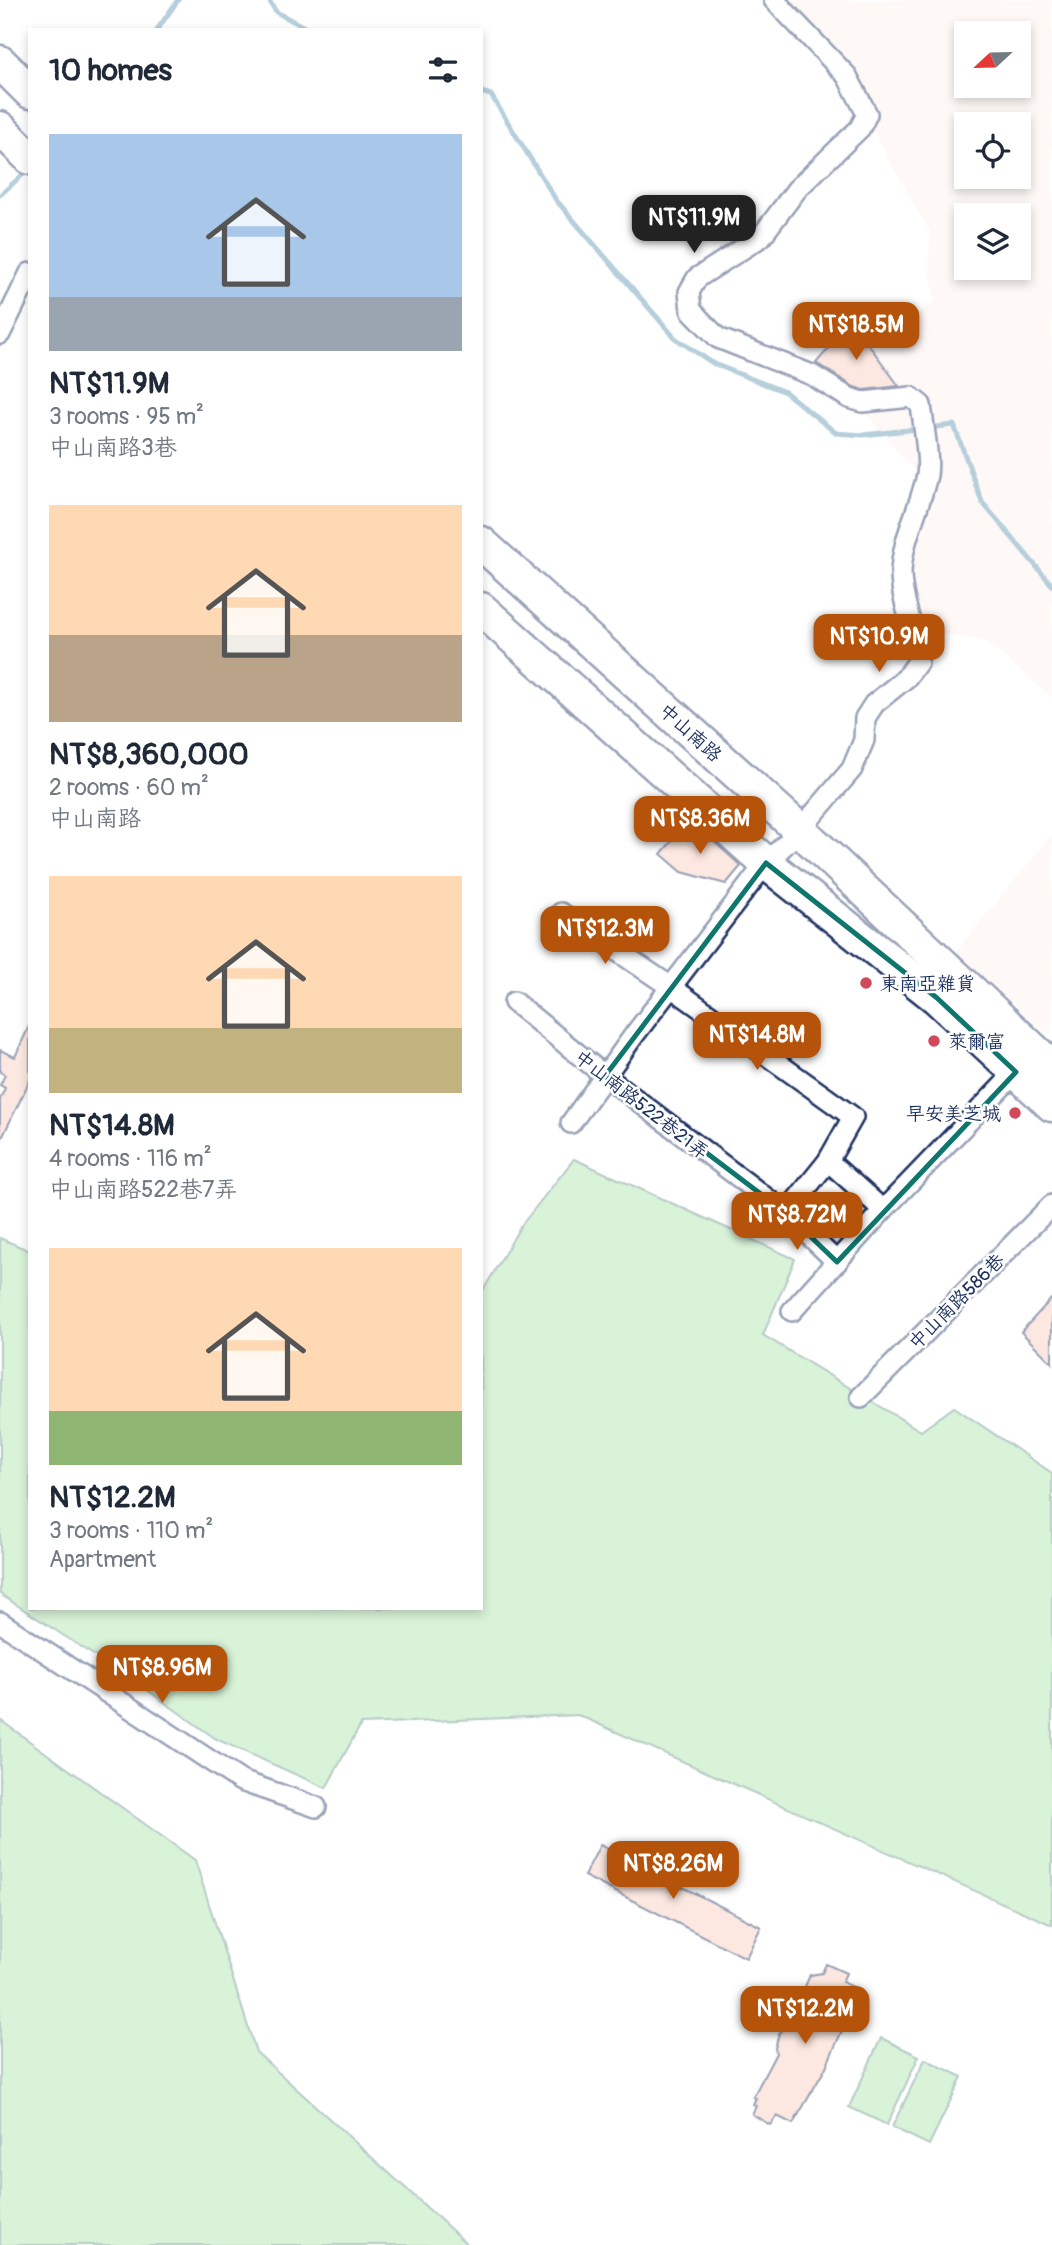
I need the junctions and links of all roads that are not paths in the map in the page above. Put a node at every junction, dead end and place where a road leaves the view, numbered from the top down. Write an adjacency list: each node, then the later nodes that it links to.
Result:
1 (774, 0): 10 (street)
2 (0, 62): 3 (main road)
3 (28, 90)
4 (0, 128): 5 (main road)
5 (28, 156)
6 (28, 277): 7 (street)
7 (0, 334)
8 (483, 545): 10 (main road, 中山南路)
9 (483, 611): 11 (main road)
10 (800, 830): 11 (street); 15 (main road, 中山南路)
11 (766, 863): 13 (street); 16 (main road)
12 (561, 913): 13 (street)
13 (671, 987): 17 (street); 20 (street)
14 (514, 1002): 17 (street, 中山南路522巷21弄)
15 (1052, 1067)
16 (1016, 1072): 18 (main road); 22 (street)
17 (605, 1076): 19 (street); 23 (street, 中山南路522巷21弄)
18 (1052, 1105)
19 (571, 1123)
20 (828, 1161): 22 (street); 23 (street)
21 (1052, 1205): 26 (street, 中山南路586巷)
22 (883, 1210): 24 (street)
23 (786, 1213): 24 (street, 中山南路522巷21弄)
24 (837, 1262): 25 (street)
25 (792, 1311)
26 (861, 1397)
27 (0, 1622): 28 (street)
28 (316, 1807)

